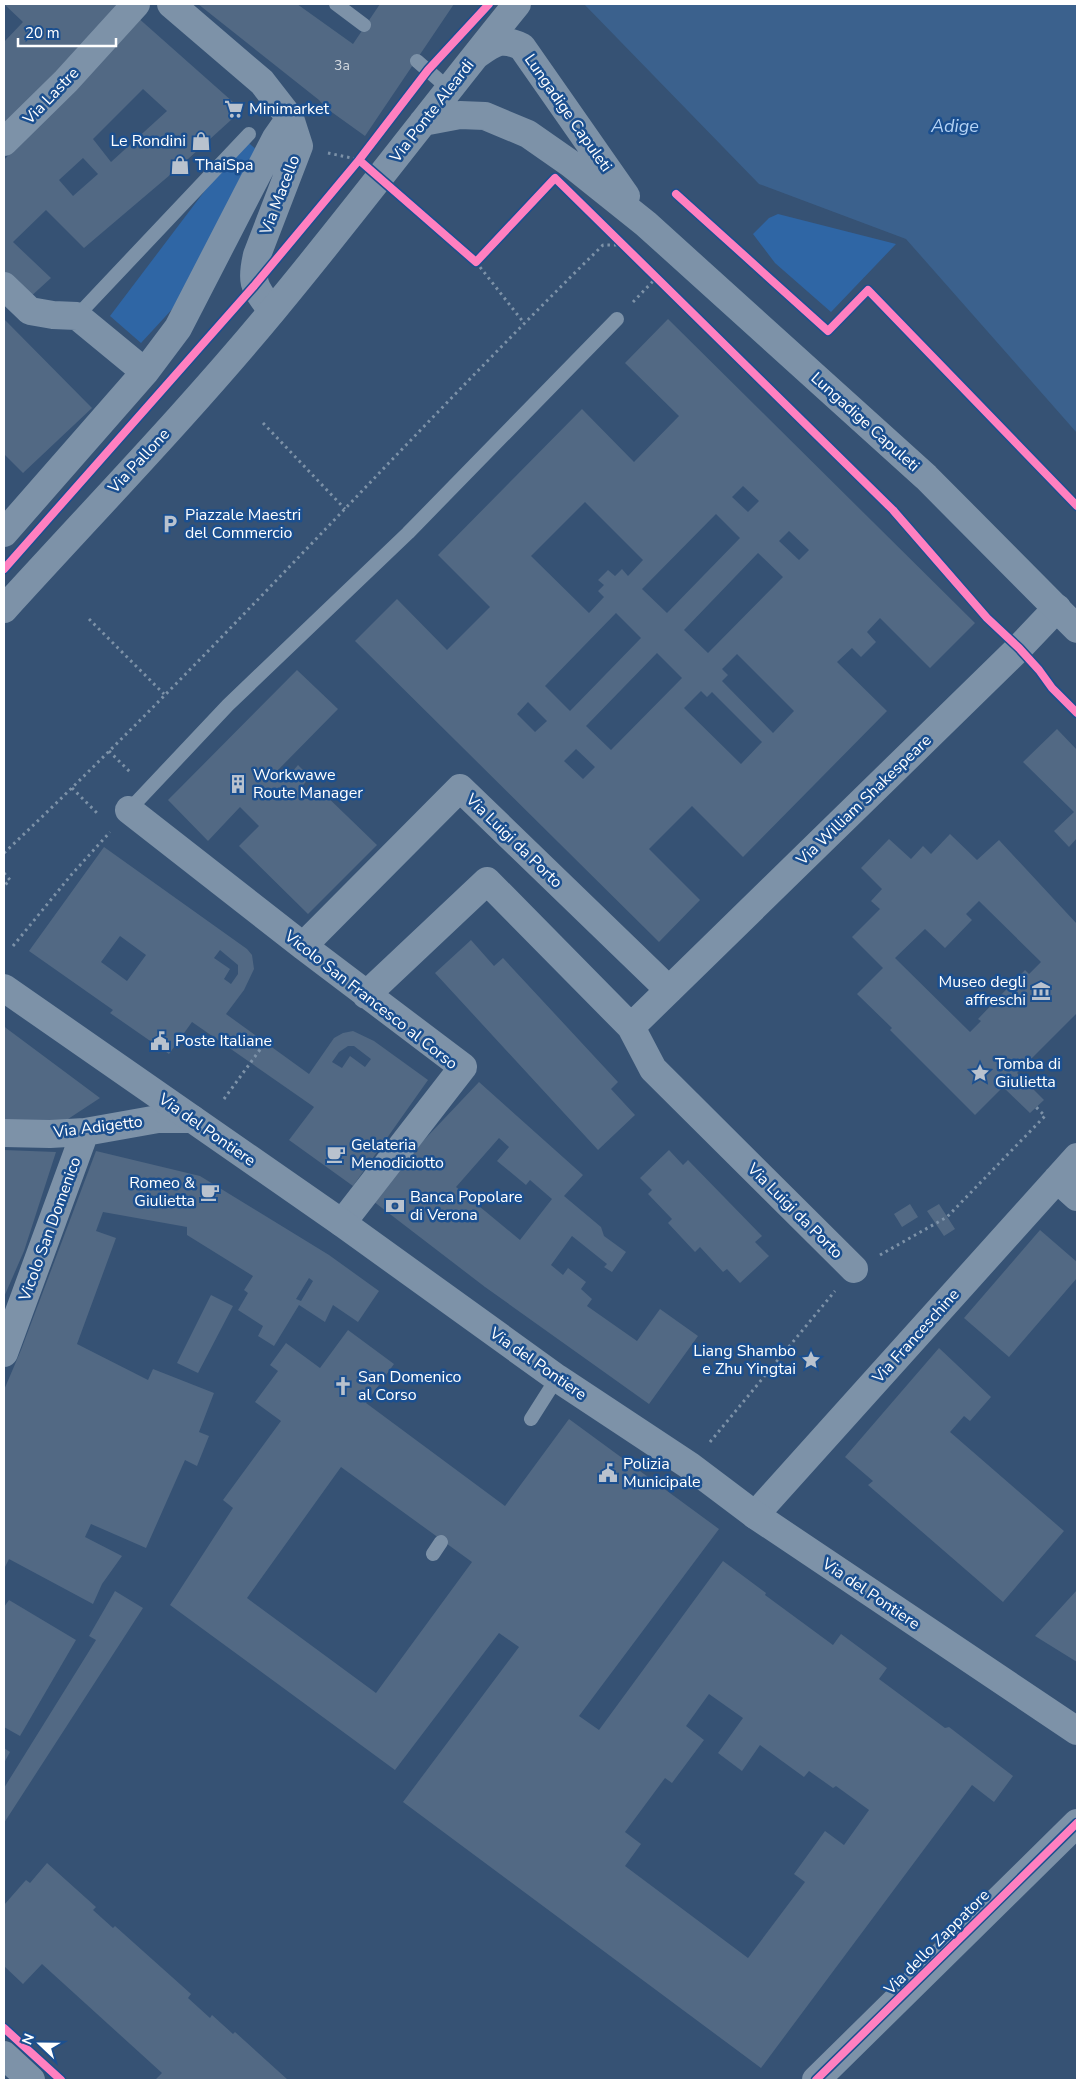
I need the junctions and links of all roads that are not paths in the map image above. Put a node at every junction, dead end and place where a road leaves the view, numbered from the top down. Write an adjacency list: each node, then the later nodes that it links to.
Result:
1 (136, 4): 12 (street, Via Lastre)
2 (170, 4): 9 (street, Via Macello)
3 (336, 4): 5 (lane)
4 (517, 4): 6 (street, Via Ponte Aleardi)
5 (364, 25)
6 (474, 57): 8 (street, Via Ponte Aleardi); 13 (street, Lungadige Capuleti)
7 (417, 61): 8 (lane)
8 (448, 88): 10 (street, Via Ponte Aleardi)
9 (290, 118): 15 (street, Via Macello); 18 (street)
10 (423, 122): 13 (street, Lungadige Capuleti); 15 (street, Via Ponte Aleardi)
11 (249, 134): 16 (lane)
12 (4, 142)
13 (646, 224): 20 (street, Lungadige Capuleti)
14 (4, 286): 16 (street)
15 (272, 311): 21 (street, Via Pallone)
16 (77, 316): 18 (street)
17 (617, 319): 23 (lane)
18 (145, 372): 19 (street)
19 (4, 533)
20 (1057, 608): 22 (street, Lungadige Capuleti); 26 (street, Via William Shakespeare)
21 (4, 609)
22 (1077, 629)
23 (129, 810): 24 (street, Vicolo San Francesco al Corso)
24 (303, 946): 26 (street, Via Luigi da Porto); 27 (street, Vicolo San Francesco al Corso)
25 (4, 988): 29 (street, Via del Pontiere)
26 (669, 990): 28 (street)
27 (366, 995): 28 (street, Via Luigi da Porto); 35 (street, Vicolo San Francesco al Corso)
28 (631, 1027): 36 (street, Via Luigi da Porto)
29 (192, 1119): 30 (street, Via Adigetto); 35 (street, Via del Pontiere)
30 (85, 1132): 31 (street, Via Adigetto); 37 (street, Vicolo San Domenico)
31 (4, 1133)
32 (1077, 1157): 33 (street, Via Franceschine)
33 (1057, 1179): 34 (street); 40 (street, Via Franceschine)
34 (1077, 1197)
35 (342, 1223): 38 (street, Via del Pontiere)
36 (854, 1269)
37 (4, 1353)
38 (557, 1378): 39 (lane); 40 (street, Via del Pontiere)
39 (531, 1419)
40 (755, 1515): 43 (street, Via del Pontiere)
41 (441, 1542): 42 (lane)
42 (433, 1554)
43 (1077, 1731)
44 (1077, 1823): 47 (street, Via dello Zappatore)
45 (4, 2055): 46 (street)
46 (31, 2080)
47 (816, 2080)

